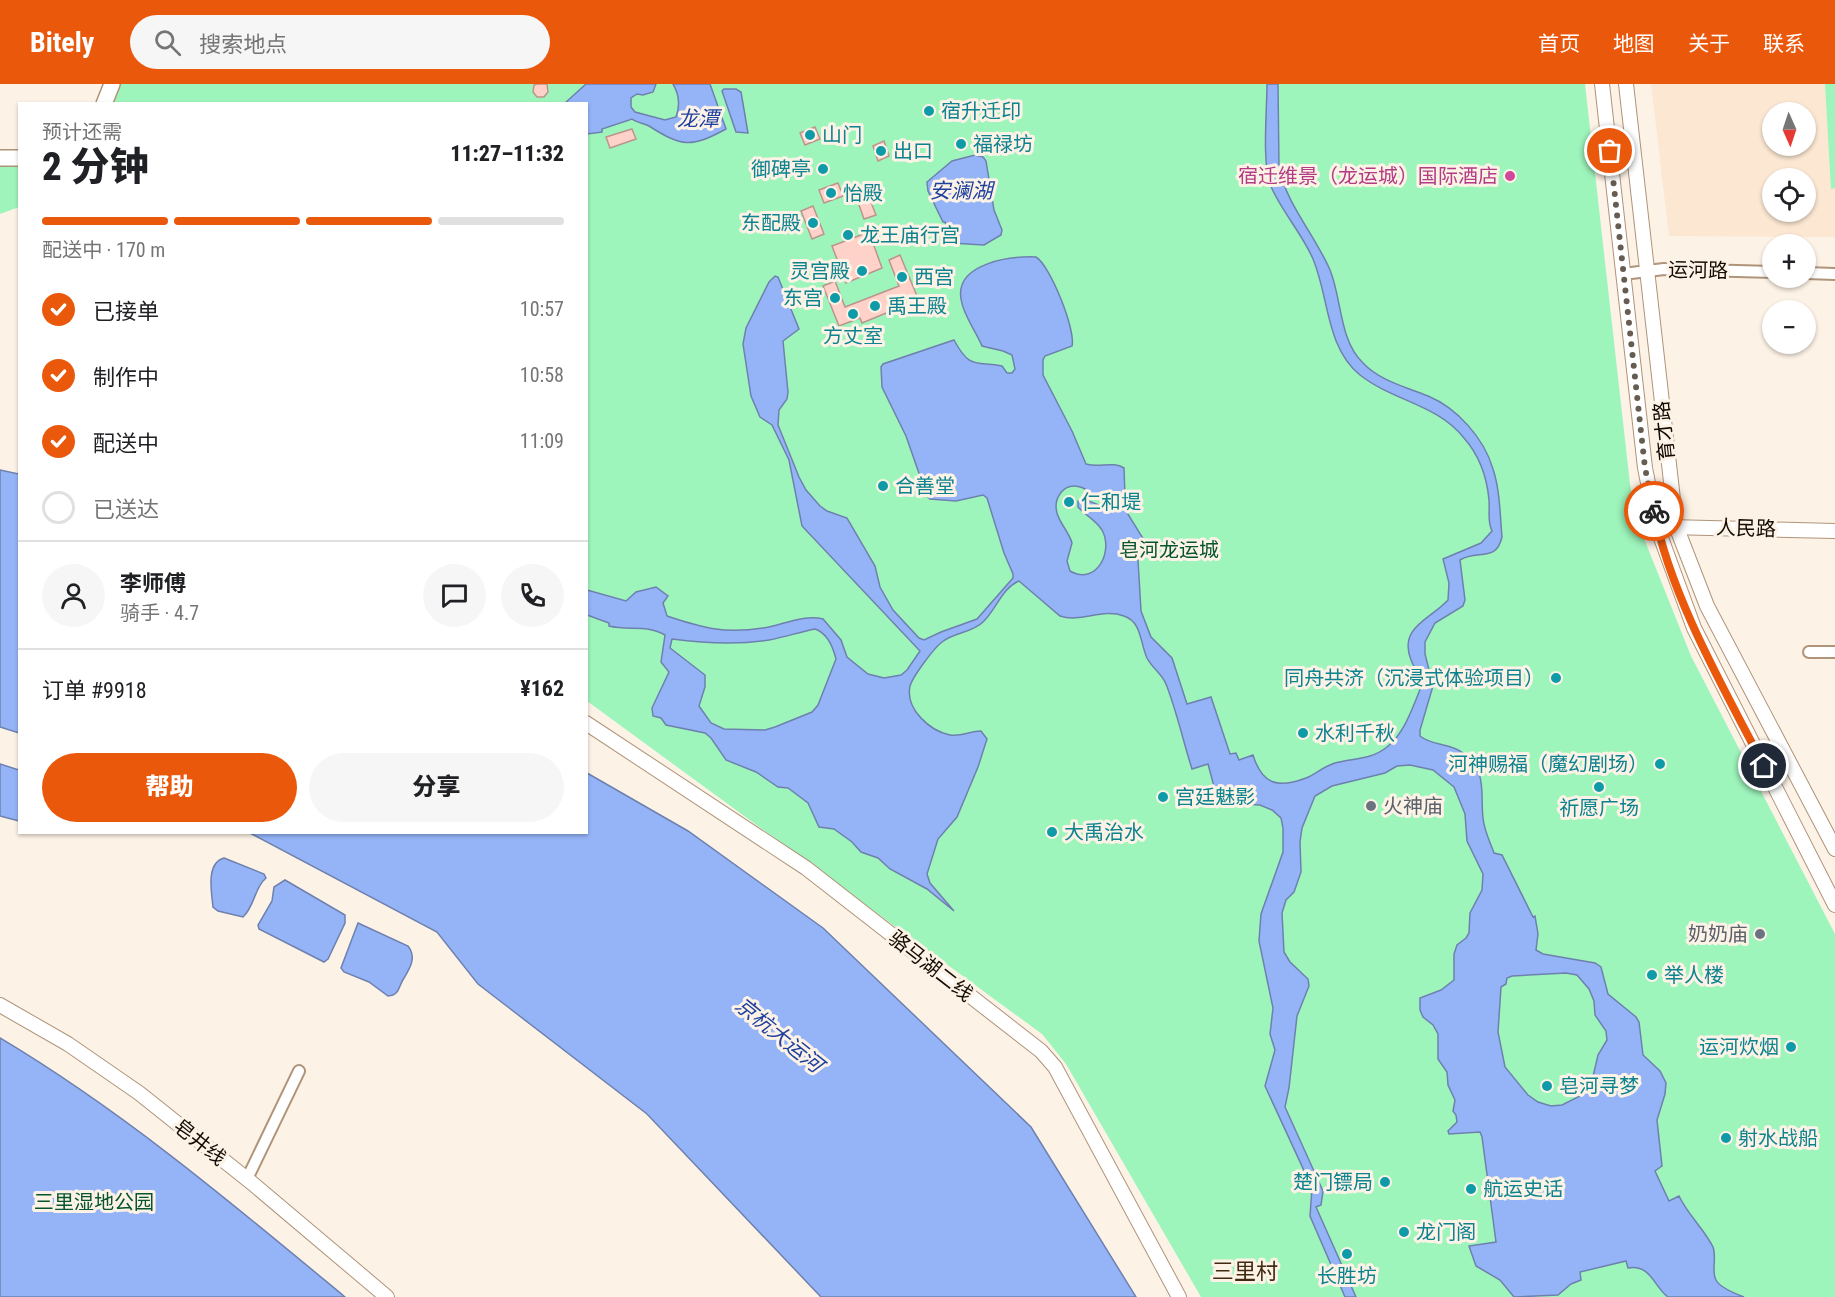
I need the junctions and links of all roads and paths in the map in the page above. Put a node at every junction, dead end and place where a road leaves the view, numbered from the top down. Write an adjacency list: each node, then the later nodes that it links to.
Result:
1 (112, 84): 4 (main road)
2 (1602, 84): 10 (street, 育才路)
3 (1626, 84): 7 (street, 育才路)
4 (105, 102)
5 (0, 158): 6 (main road)
6 (18, 158)
7 (1646, 271): 8 (street, 运河路); 10 (street, 运河路); 12 (street, 育才路)
8 (1762, 272)
9 (1816, 273): 11 (street)
10 (1623, 274): 13 (street, 育才路)
11 (1835, 274)
12 (1676, 526): 13 (street, 人民路); 14 (street, 人民路); 18 (street, 育才路)
13 (1657, 527): 19 (street, 育才路)
14 (1835, 531)
15 (1809, 652): 16 (street)
16 (1835, 652)
17 (588, 724): 24 (street, 骆马湖二线)
18 (1835, 849)
19 (1835, 905)
20 (0, 1005): 22 (street, 皂井线)
21 (299, 1071): 22 (street)
22 (247, 1179): 23 (street, 皂井线)
23 (387, 1297)
24 (1179, 1297)

